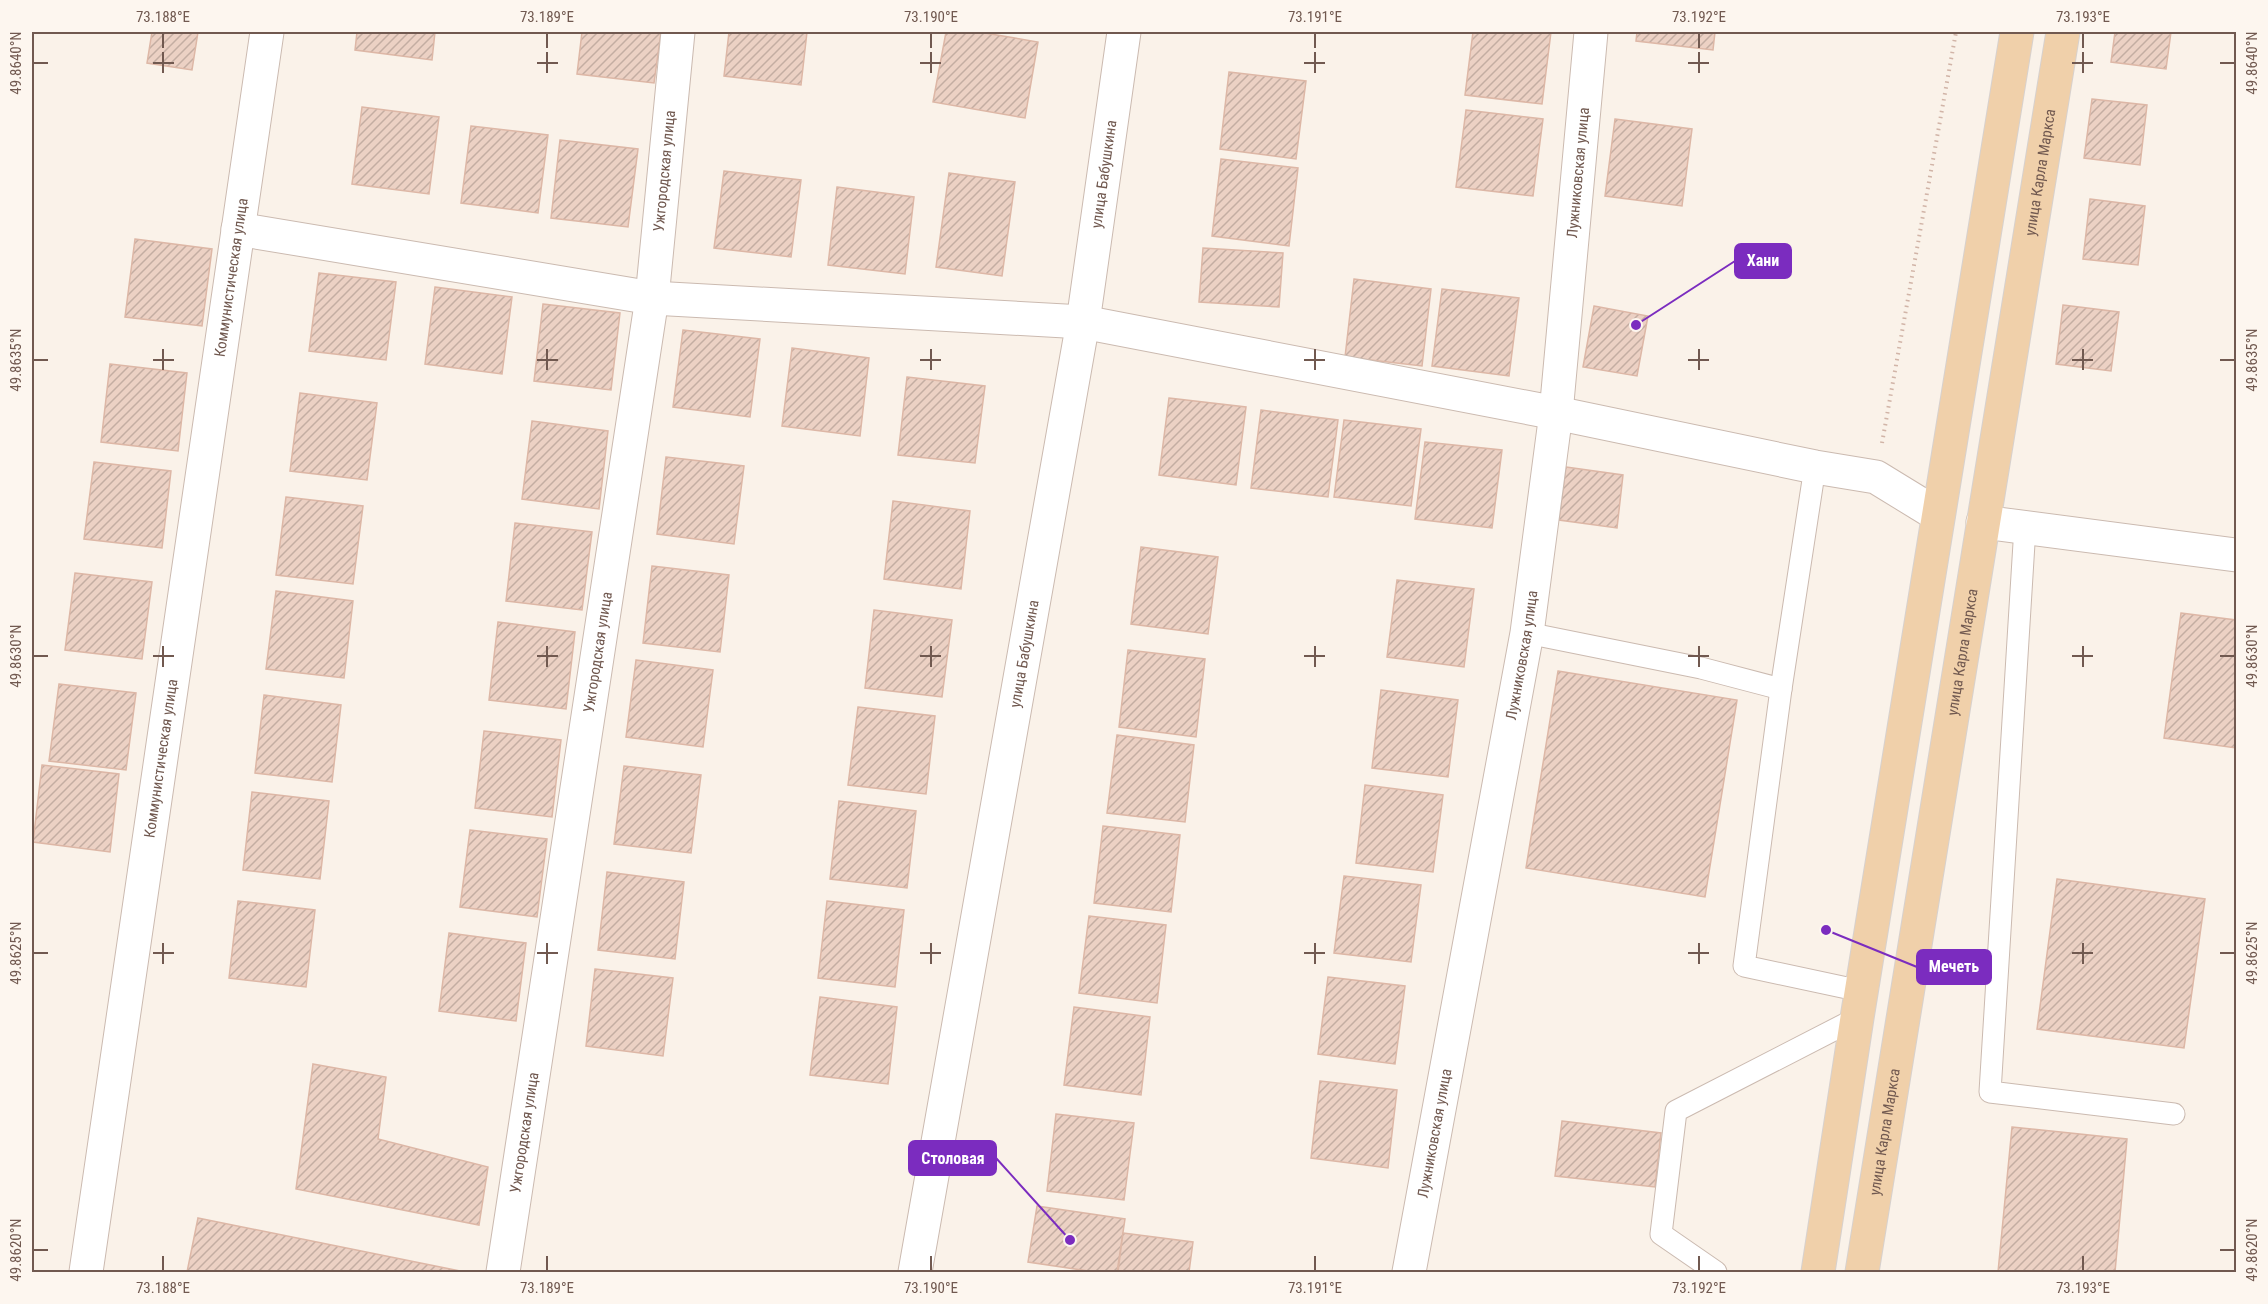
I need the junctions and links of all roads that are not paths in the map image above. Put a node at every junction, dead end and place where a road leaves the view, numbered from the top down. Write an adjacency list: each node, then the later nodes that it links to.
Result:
1 (267, 32): 7 (street, Коммунистическая улица)
2 (678, 32): 8 (street, Ужгородская улица)
3 (1124, 32): 9 (street, улица Бабушкина)
4 (1592, 32): 10 (street, Лужниковская улица)
5 (2017, 32): 12 (main road)
6 (2063, 32): 13 (main road, улица Карла Маркса)
7 (238, 229): 8 (street); 20 (street, Коммунистическая улица)
8 (652, 298): 9 (street); 21 (street, Ужгородская улица)
9 (1083, 322): 10 (street); 22 (street, улица Бабушкина)
10 (1556, 413): 11 (street); 16 (street, Лужниковская улица)
11 (1815, 467): 12 (street); 17 (lane)
12 (1938, 515): 18 (main road)
13 (1983, 522): 14 (street); 26 (main road, улица Карла Маркса)
14 (2025, 527): 15 (street); 19 (lane)
15 (2236, 555)
16 (1527, 633): 17 (lane); 23 (street, Лужниковская улица)
17 (1781, 688): 18 (lane)
18 (1859, 1005): 24 (lane); 25 (main road)
19 (2174, 1114)
20 (86, 1272)
21 (503, 1272)
22 (915, 1272)
23 (1409, 1272)
24 (1716, 1272)
25 (1818, 1272)
26 (1862, 1272)

